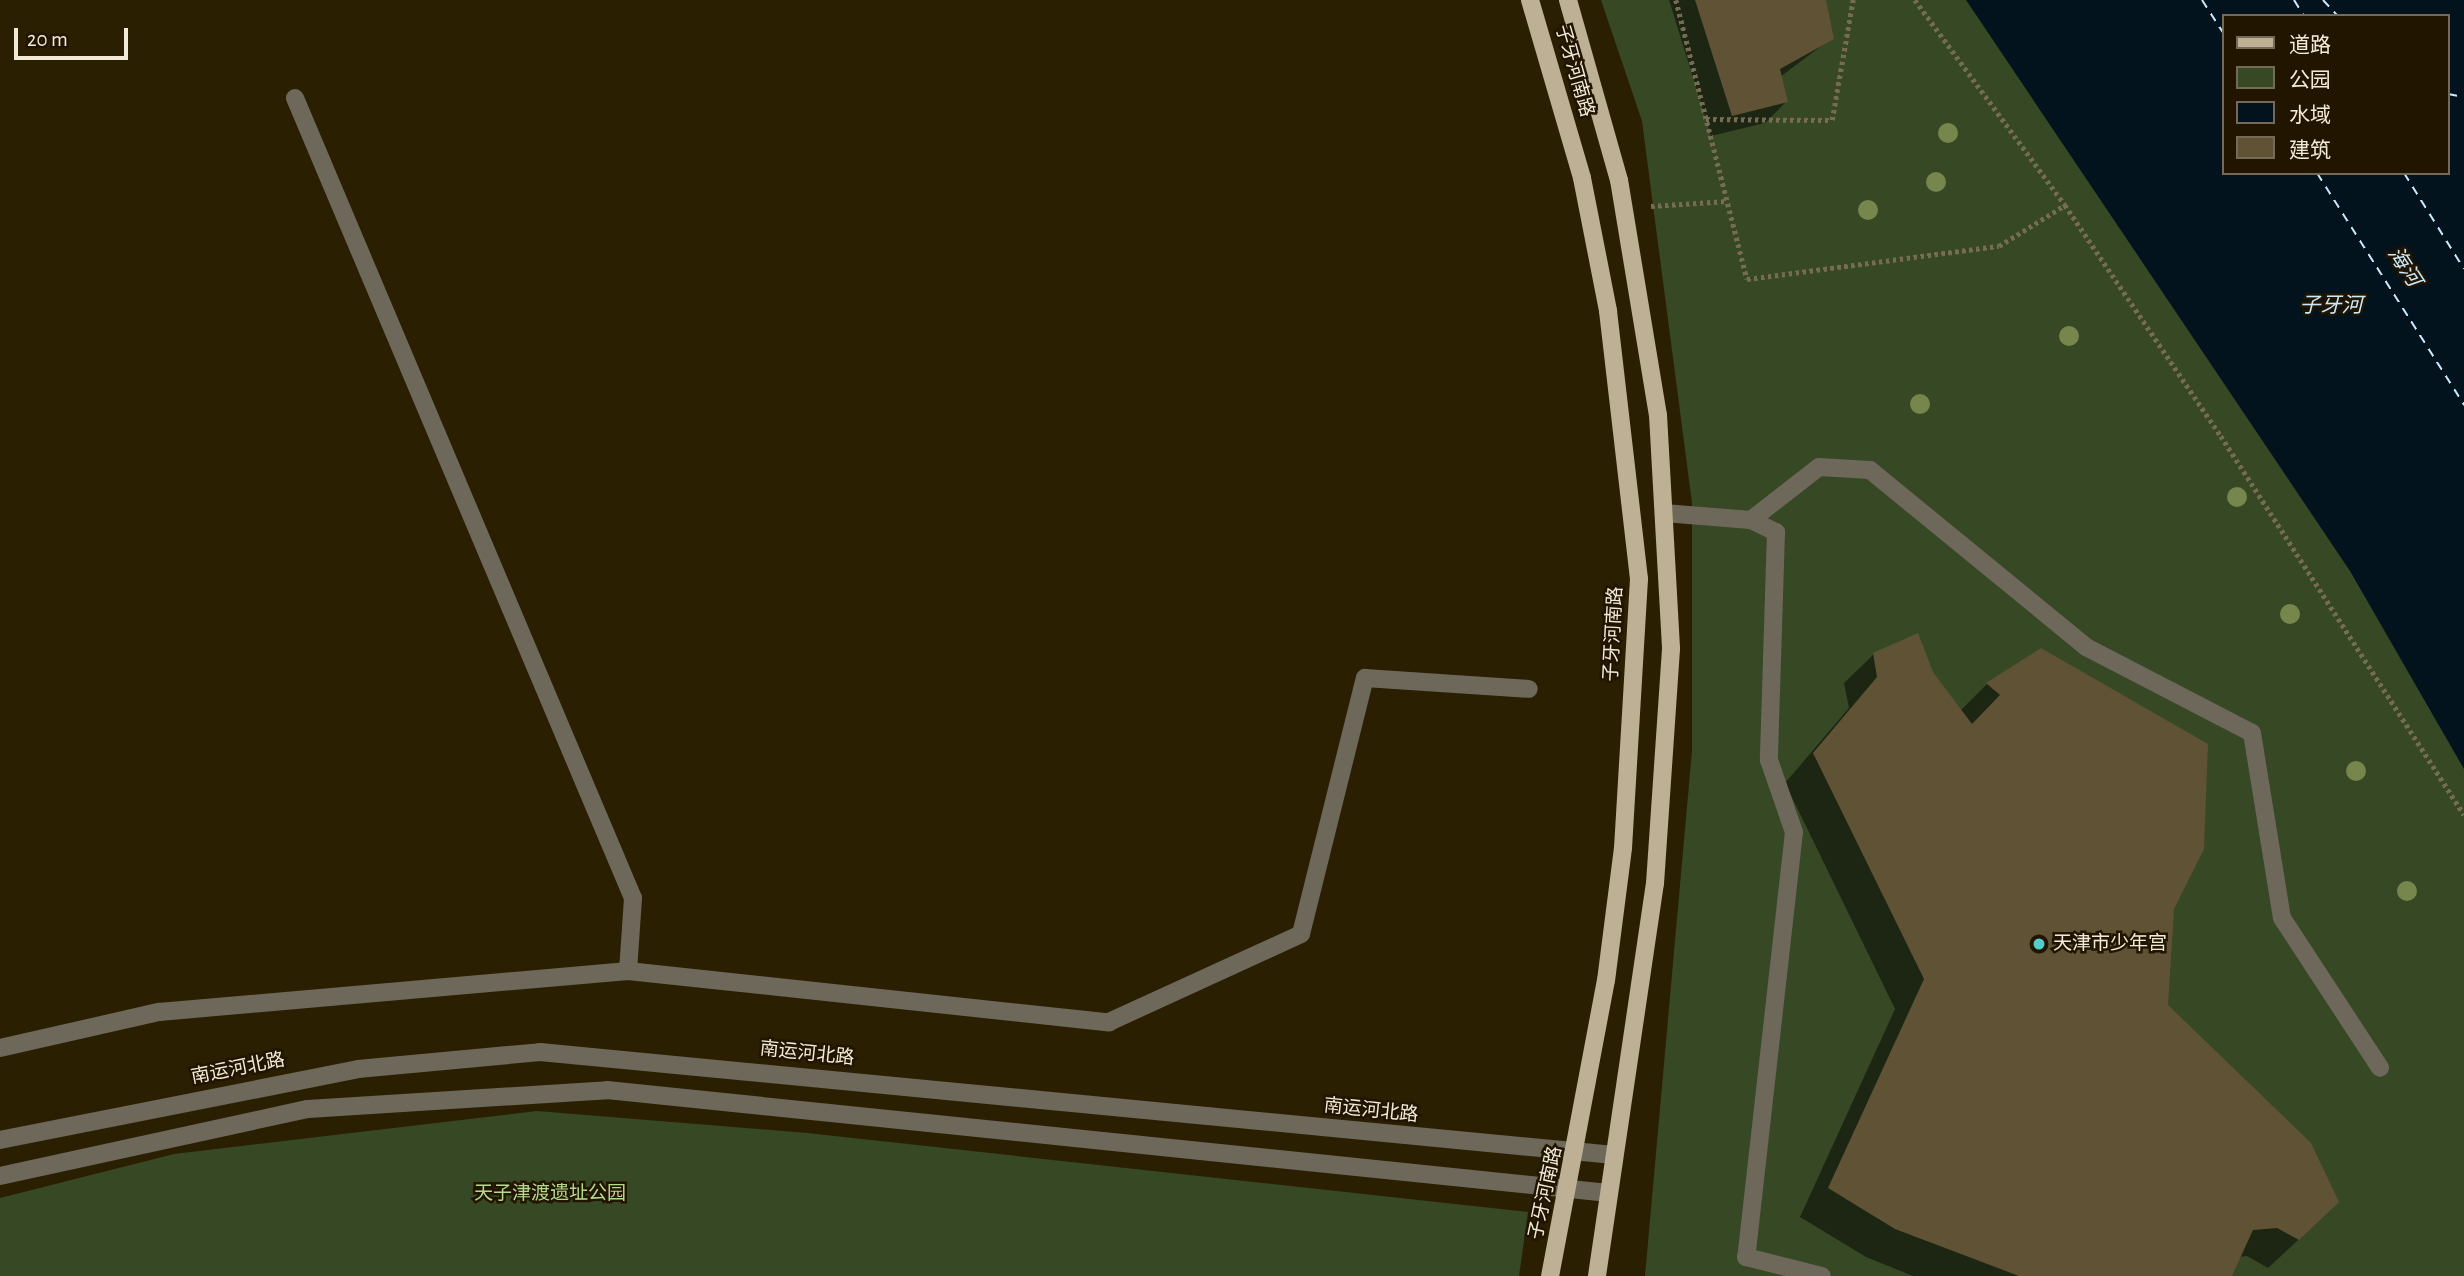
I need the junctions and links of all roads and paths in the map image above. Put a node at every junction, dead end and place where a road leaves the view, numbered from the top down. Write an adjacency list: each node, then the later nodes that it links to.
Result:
1 (1530, 0): 19 (main road, 子牙河南路)
2 (1568, 0): 10 (main road, 子牙河南路)
3 (1676, 0): 7 (path)
4 (1853, 0): 7 (path)
5 (1914, 0): 9 (path)
6 (295, 98): 15 (street)
7 (1706, 119): 8 (path)
8 (1727, 201): 9 (path); 10 (path)
9 (2065, 205): 14 (path)
10 (1624, 208): 11 (main road, 子牙河南路)
11 (1664, 513): 12 (street); 20 (main road, 子牙河南路)
12 (1751, 520): 17 (street); 26 (street)
13 (1530, 689): 15 (street)
14 (2464, 814)
15 (628, 971): 16 (street)
16 (0, 1048)
17 (2380, 1068)
18 (0, 1140): 19 (street, 南运河北路)
19 (1577, 1153): 20 (street, 南运河北路); 22 (main road, 子牙河南路)
20 (1614, 1155): 23 (main road, 子牙河南路)
21 (0, 1176): 22 (street)
22 (1567, 1188): 23 (street); 24 (main road, 子牙河南路)
23 (1609, 1193): 25 (main road, 子牙河南路)
24 (1550, 1276)
25 (1597, 1276)
26 (1822, 1276)

